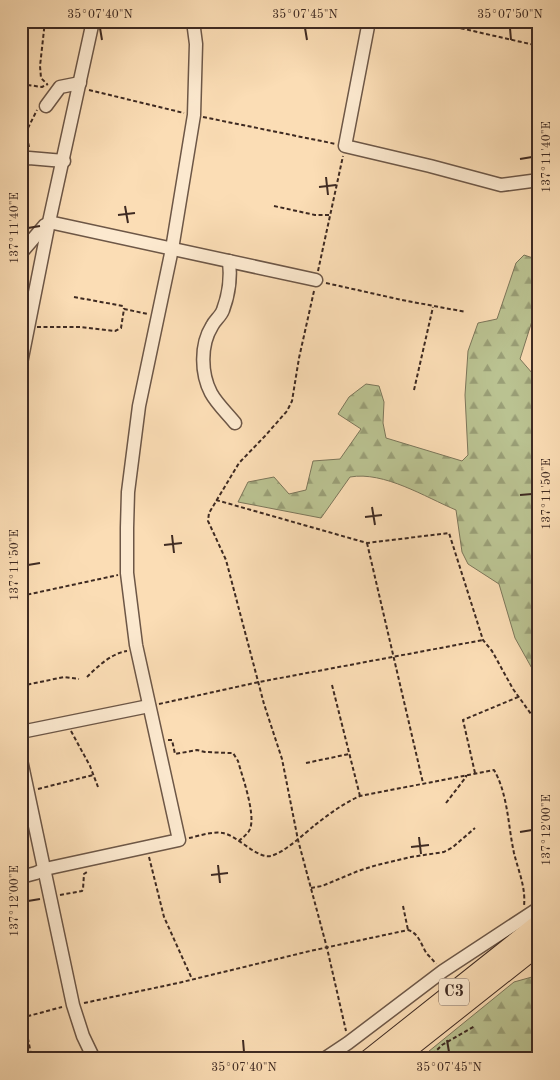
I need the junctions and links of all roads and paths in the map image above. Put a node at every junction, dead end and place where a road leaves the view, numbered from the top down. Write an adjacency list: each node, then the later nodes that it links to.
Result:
1 (45, 21): 9 (path)
2 (93, 21): 8 (street)
3 (193, 21): 11 (street)
4 (369, 21): 12 (street)
5 (429, 21): 6 (path)
6 (539, 46)
7 (21, 84): 9 (path)
8 (80, 85): 9 (street); 11 (path); 14 (street)
9 (54, 86): 10 (street)
10 (46, 106): 13 (path)
11 (194, 115): 12 (path); 19 (street)
12 (345, 146): 15 (street); 17 (path)
13 (25, 159): 14 (street)
14 (64, 161): 18 (street)
15 (539, 180)
16 (274, 206): 17 (path)
17 (330, 215): 22 (path)
18 (49, 223): 19 (street); 20 (street); 28 (street)
19 (172, 249): 21 (street); 27 (street)
20 (21, 253)
21 (229, 261): 22 (street); 33 (street)
22 (316, 280): 24 (path); 34 (path)
23 (74, 297): 25 (path)
24 (433, 306): 26 (path); 32 (path)
25 (124, 309): 27 (path); 28 (path)
26 (466, 312)
27 (158, 316): 36 (street)
28 (28, 327): 31 (street)
29 (536, 330): 30 (path)
30 (539, 346)
31 (21, 363)
32 (414, 390)
33 (235, 423)
34 (216, 500): 35 (path); 43 (path)
35 (367, 543): 38 (path); 40 (path)
36 (127, 573): 37 (path); 39 (street)
37 (21, 596)
38 (483, 640): 40 (path); 46 (path)
39 (137, 650): 41 (path); 47 (street)
40 (394, 658): 43 (path); 58 (path)
41 (88, 677)
42 (79, 679): 45 (path)
43 (259, 682): 47 (path); 66 (path)
44 (332, 685): 52 (path)
45 (21, 686)
46 (518, 697): 49 (path); 55 (path)
47 (148, 706): 48 (street); 51 (street)
48 (68, 722): 50 (street); 57 (path)
49 (539, 725)
50 (21, 732)
51 (157, 742): 65 (street); 67 (path)
52 (349, 754): 54 (path); 61 (path)
53 (21, 760): 60 (street)
54 (306, 763)
55 (475, 773): 56 (path); 76 (path)
56 (466, 774): 58 (path); 62 (path)
57 (93, 775): 59 (path); 60 (path)
58 (423, 783): 61 (path)
59 (98, 787)
60 (28, 791): 63 (street)
61 (360, 796): 66 (path)
62 (446, 803)
63 (28, 820): 69 (street)
64 (475, 828): 72 (path)
65 (179, 840): 67 (path); 69 (street)
66 (298, 840): 67 (path); 72 (path)
67 (239, 841)
68 (144, 856): 81 (path)
69 (45, 869): 71 (street); 73 (street)
70 (93, 870): 73 (path)
71 (21, 877)
72 (311, 888): 79 (path)
73 (51, 897): 82 (street)
74 (403, 906): 77 (path)
75 (539, 908): 76 (street)
76 (531, 921): 80 (street); 89 (highway, C3)
77 (408, 930): 79 (path); 80 (path)
78 (539, 946): 90 (highway, C3)
79 (327, 948): 81 (path); 85 (path)
80 (443, 971): 85 (street)
81 (192, 979): 82 (path)
82 (73, 1004): 83 (path); 87 (street)
83 (22, 1018): 86 (path)
84 (475, 1026): 91 (path)
85 (348, 1042): 88 (street)
86 (32, 1059)
87 (94, 1059)
88 (324, 1059)
89 (369, 1059)
90 (395, 1059)
91 (428, 1059)

